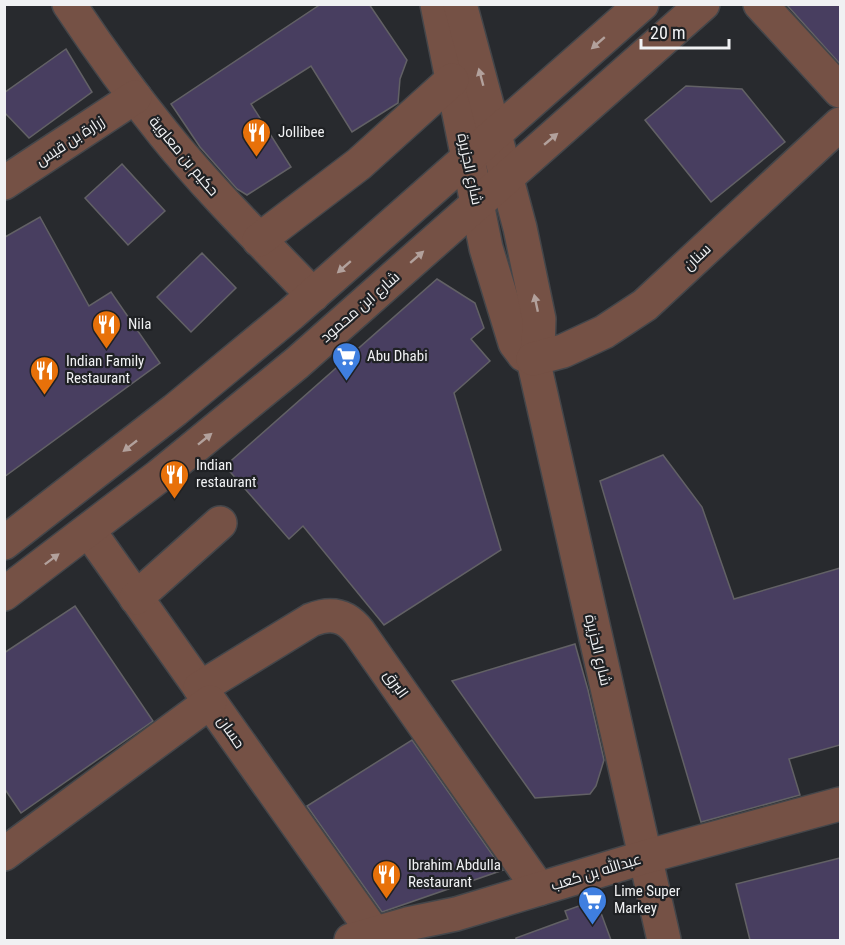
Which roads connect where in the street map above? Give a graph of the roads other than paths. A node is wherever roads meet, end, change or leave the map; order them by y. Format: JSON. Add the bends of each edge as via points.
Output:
{"nodes":[{"id":1,"x":69,"y":4,"type":"edge"},
{"id":2,"x":437,"y":4,"type":"edge"},
{"id":3,"x":460,"y":4,"type":"edge"},
{"id":4,"x":642,"y":4,"type":"edge"},
{"id":5,"x":703,"y":4,"type":"edge"},
{"id":6,"x":760,"y":4,"type":"edge"},
{"id":7,"x":452,"y":80,"type":"junction"},
{"id":8,"x":840,"y":91,"type":"edge"},
{"id":9,"x":135,"y":97,"type":"junction"},
{"id":10,"x":840,"y":124,"type":"edge"},
{"id":11,"x":495,"y":133,"type":"junction"},
{"id":12,"x":468,"y":160,"type":"junction"},
{"id":13,"x":507,"y":177,"type":"junction"},
{"id":14,"x":4,"y":183,"type":"edge"},
{"id":15,"x":477,"y":205,"type":"junction"},
{"id":16,"x":259,"y":240,"type":"junction"},
{"id":17,"x":313,"y":295,"type":"junction"},
{"id":18,"x":532,"y":359,"type":"junction"},
{"id":19,"x":220,"y":523,"type":"dead end"},
{"id":20,"x":89,"y":531,"type":"junction"},
{"id":21,"x":4,"y":543,"type":"edge"},
{"id":22,"x":4,"y":594,"type":"edge"},
{"id":23,"x":136,"y":598,"type":"junction"},
{"id":24,"x":205,"y":695,"type":"junction"},
{"id":25,"x":840,"y":804,"type":"edge"},
{"id":26,"x":4,"y":854,"type":"edge"},
{"id":27,"x":645,"y":857,"type":"junction"},
{"id":28,"x":539,"y":889,"type":"junction"},
{"id":29,"x":362,"y":937,"type":"edge"},
{"id":30,"x":664,"y":940,"type":"edge"}],
"edges":[{"from":1,"to":9,"type":"street","name":"حكيم بن معاوية"},
{"from":2,"to":7,"type":"street","name":"شارع الجزيرة"},
{"from":11,"to":3,"type":"street","name":"شارع الجزيرة","one_way":true},
{"from":4,"to":11,"type":"street","one_way":true},
{"from":13,"to":5,"type":"street","name":"شارع ابن محمود","one_way":true},
{"from":6,"to":8,"type":"street"},
{"from":7,"to":12,"type":"street","name":"شارع الجزيرة"},
{"from":7,"to":16,"type":"street","via":[[359,164]]},
{"from":9,"to":14,"type":"street","name":"زرارة بن قيس"},
{"from":9,"to":16,"type":"street","name":"حكيم بن معاوية"},
{"from":10,"to":18,"type":"street","name":"سنان","via":[[645,305],[604,332],[563,351]]},
{"from":11,"to":12,"type":"street"},
{"from":11,"to":13,"type":"street","name":"شارع الجزيرة"},
{"from":12,"to":15,"type":"street","name":"شارع الجزيرة"},
{"from":12,"to":17,"type":"street","one_way":true},
{"from":13,"to":15,"type":"street","name":"شارع ابن محمود"},
{"from":18,"to":13,"type":"street","name":"شارع الجزيرة","one_way":true,"via":[[538,349],[539,319]]},
{"from":15,"to":18,"type":"street","name":"شارع الجزيرة","via":[[510,330],[524,355]]},
{"from":20,"to":15,"type":"street","name":"شارع ابن محمود","one_way":true,"via":[[263,391]]},
{"from":16,"to":17,"type":"street","name":"حكيم بن معاوية"},
{"from":17,"to":21,"type":"street","one_way":true,"via":[[176,410]]},
{"from":18,"to":27,"type":"street","name":"شارع الجزيرة"},
{"from":19,"to":23,"type":"street"},
{"from":22,"to":20,"type":"street","name":"شارع ابن محمود","one_way":true},
{"from":20,"to":23,"type":"street","name":"حسان"},
{"from":23,"to":24,"type":"street","name":"حسان"},
{"from":24,"to":26,"type":"street","name":"البرق"},
{"from":24,"to":28,"type":"street","name":"البرق","via":[[311,620],[329,615],[346,619],[359,632]]},
{"from":24,"to":29,"type":"street","name":"حسان"},
{"from":25,"to":27,"type":"street","name":"عبدالله بن كعب"},
{"from":27,"to":28,"type":"street","name":"عبدالله بن كعب"},
{"from":27,"to":30,"type":"street","name":"شارع الجزيرة"},
{"from":28,"to":29,"type":"street","name":"عبدالله بن كعب"}]}
